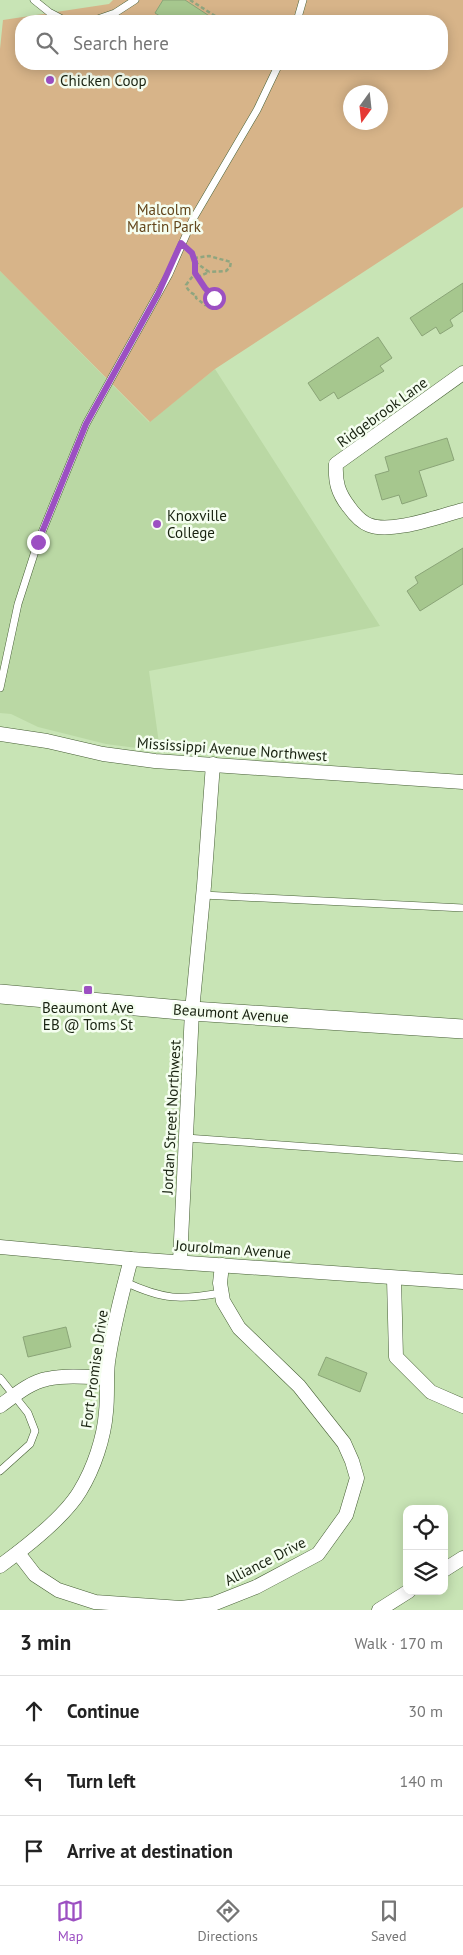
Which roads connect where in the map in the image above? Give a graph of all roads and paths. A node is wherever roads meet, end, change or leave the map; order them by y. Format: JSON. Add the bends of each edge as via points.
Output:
{"nodes":[{"id":1,"x":34,"y":0,"type":"edge"},
{"id":2,"x":135,"y":0,"type":"edge"},
{"id":3,"x":191,"y":0,"type":"edge"},
{"id":4,"x":303,"y":0,"type":"edge"},
{"id":5,"x":55,"y":15,"type":"edge"},
{"id":6,"x":109,"y":15,"type":"edge"},
{"id":7,"x":214,"y":15,"type":"edge"},
{"id":8,"x":298,"y":15,"type":"edge"},
{"id":9,"x":276,"y":70,"type":"edge"},
{"id":10,"x":181,"y":243,"type":"junction"},
{"id":11,"x":195,"y":260,"type":"junction"},
{"id":12,"x":209,"y":272,"type":"junction"},
{"id":13,"x":195,"y":273,"type":"junction"},
{"id":14,"x":198,"y":278,"type":"junction"},
{"id":15,"x":463,"y":373,"type":"edge"},
{"id":16,"x":463,"y":510,"type":"edge"},
{"id":17,"x":0,"y":688,"type":"edge"},
{"id":18,"x":0,"y":734,"type":"edge"},
{"id":19,"x":213,"y":764,"type":"junction"},
{"id":20,"x":463,"y":782,"type":"edge"},
{"id":21,"x":203,"y":895,"type":"junction"},
{"id":22,"x":463,"y":908,"type":"edge"},
{"id":23,"x":0,"y":994,"type":"edge"},
{"id":24,"x":192,"y":1011,"type":"junction"},
{"id":25,"x":463,"y":1029,"type":"edge"},
{"id":26,"x":186,"y":1138,"type":"junction"},
{"id":27,"x":463,"y":1158,"type":"edge"},
{"id":28,"x":0,"y":1247,"type":"edge"},
{"id":29,"x":131,"y":1258,"type":"junction"},
{"id":30,"x":180,"y":1262,"type":"junction"},
{"id":31,"x":222,"y":1264,"type":"junction"},
{"id":32,"x":394,"y":1278,"type":"junction"},
{"id":33,"x":125,"y":1282,"type":"junction"},
{"id":34,"x":463,"y":1282,"type":"edge"},
{"id":35,"x":221,"y":1293,"type":"junction"},
{"id":36,"x":0,"y":1378,"type":"edge"},
{"id":37,"x":106,"y":1378,"type":"junction"},
{"id":38,"x":14,"y":1396,"type":"junction"},
{"id":39,"x":0,"y":1406,"type":"edge"},
{"id":40,"x":463,"y":1406,"type":"edge"},
{"id":41,"x":0,"y":1471,"type":"edge"},
{"id":42,"x":18,"y":1552,"type":"junction"},
{"id":43,"x":463,"y":1558,"type":"edge"},
{"id":44,"x":0,"y":1566,"type":"edge"},
{"id":45,"x":448,"y":1567,"type":"edge"},
{"id":46,"x":403,"y":1595,"type":"edge"},
{"id":47,"x":227,"y":1605,"type":"edge"},
{"id":48,"x":379,"y":1610,"type":"edge"}],
"edges":[{"from":1,"to":5,"type":"lane"},
{"from":2,"to":6,"type":"lane"},
{"from":3,"to":7,"type":"path"},
{"from":4,"to":8,"type":"lane"},
{"from":9,"to":10,"type":"lane","via":[[257,110]]},
{"from":10,"to":11,"type":"path"},
{"from":10,"to":17,"type":"lane","via":[[158,294],[86,424],[38,542],[18,604]]},
{"from":11,"to":12,"type":"path"},
{"from":11,"to":12,"type":"path","via":[[209,256],[231,262],[229,270]]},
{"from":11,"to":13,"type":"path"},
{"from":12,"to":14,"type":"path"},
{"from":13,"to":14,"type":"path"},
{"from":13,"to":14,"type":"path","via":[[186,287],[202,303],[215,304]]},
{"from":15,"to":16,"type":"street","name":"Ridgebrook Lane","via":[[336,464],[335,479],[340,495],[354,515],[368,524],[381,527],[414,524]]},
{"from":18,"to":19,"type":"street","name":"Mississippi Avenue Northwest","via":[[103,754]]},
{"from":19,"to":20,"type":"street","name":"Mississippi Avenue Northwest"},
{"from":19,"to":21,"type":"street","name":"Jordan Street Northwest"},
{"from":21,"to":22,"type":"lane"},
{"from":21,"to":24,"type":"street","name":"Jordan Street Northwest"},
{"from":23,"to":24,"type":"street","name":"Beaumont Avenue"},
{"from":24,"to":25,"type":"street","name":"Beaumont Avenue"},
{"from":24,"to":26,"type":"street","name":"Jordan Street Northwest"},
{"from":26,"to":27,"type":"lane"},
{"from":26,"to":30,"type":"street","name":"Jordan Street Northwest"},
{"from":28,"to":29,"type":"street","name":"Jourolman Avenue"},
{"from":29,"to":30,"type":"street","name":"Jourolman Avenue"},
{"from":29,"to":33,"type":"street","name":"Fort Promise Drive"},
{"from":30,"to":31,"type":"street","name":"Jourolman Avenue"},
{"from":31,"to":32,"type":"street","name":"Jourolman Avenue"},
{"from":31,"to":35,"type":"street","name":"Alliance Drive"},
{"from":32,"to":34,"type":"street","name":"Jourolman Avenue"},
{"from":32,"to":40,"type":"street","via":[[396,1357],[431,1392]]},
{"from":33,"to":35,"type":"lane","via":[[149,1293],[172,1298]]},
{"from":33,"to":37,"type":"street","name":"Fort Promise Drive","via":[[113,1329]]},
{"from":35,"to":47,"type":"street","name":"Alliance Drive","via":[[240,1328],[299,1386],[344,1443],[357,1478],[346,1515],[318,1554]]},
{"from":36,"to":38,"type":"lane"},
{"from":37,"to":38,"type":"street","via":[[73,1376],[46,1379]]},
{"from":37,"to":42,"type":"street","name":"Fort Promise Drive","via":[[106,1413],[101,1436],[93,1465],[80,1492],[54,1522]]},
{"from":38,"to":39,"type":"street"},
{"from":38,"to":41,"type":"lane","via":[[28,1413],[35,1432],[30,1444]]},
{"from":42,"to":44,"type":"street","name":"Fort Promise Drive"},
{"from":42,"to":47,"type":"street","name":"Alliance Drive","via":[[35,1575],[58,1590],[95,1602],[181,1608]]},
{"from":43,"to":45,"type":"street"},
{"from":46,"to":48,"type":"street"}]}
